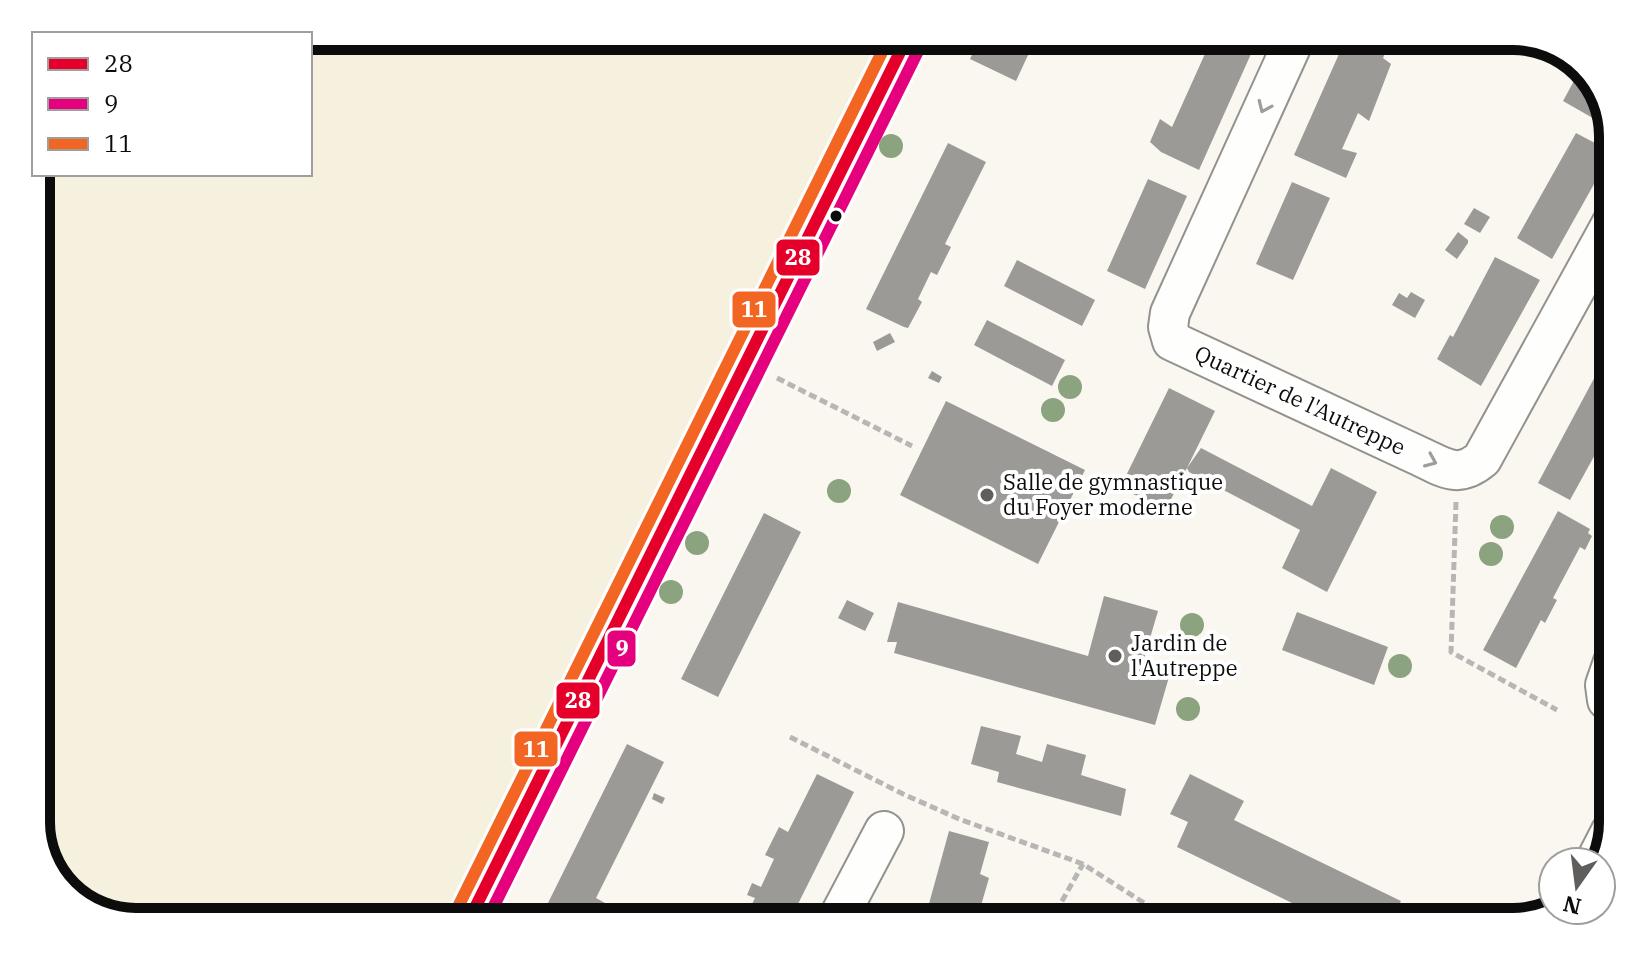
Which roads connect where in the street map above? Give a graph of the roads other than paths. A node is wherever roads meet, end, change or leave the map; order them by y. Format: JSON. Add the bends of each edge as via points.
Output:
{"nodes":[{"id":1,"x":901,"y":50,"type":"edge"},
{"id":2,"x":1290,"y":50,"type":"edge"},
{"id":3,"x":1599,"y":246,"type":"edge"},
{"id":4,"x":884,"y":831,"type":"dead end"},
{"id":5,"x":475,"y":908,"type":"edge"},
{"id":6,"x":843,"y":908,"type":"edge"}],
"edges":[{"from":1,"to":5,"type":"street"},
{"from":2,"to":3,"type":"street","name":"Quartier de l'Autreppe","one_way":true,"via":[[1170,313],[1172,341],[1457,472],[1482,459]]},
{"from":4,"to":6,"type":"street"}]}
